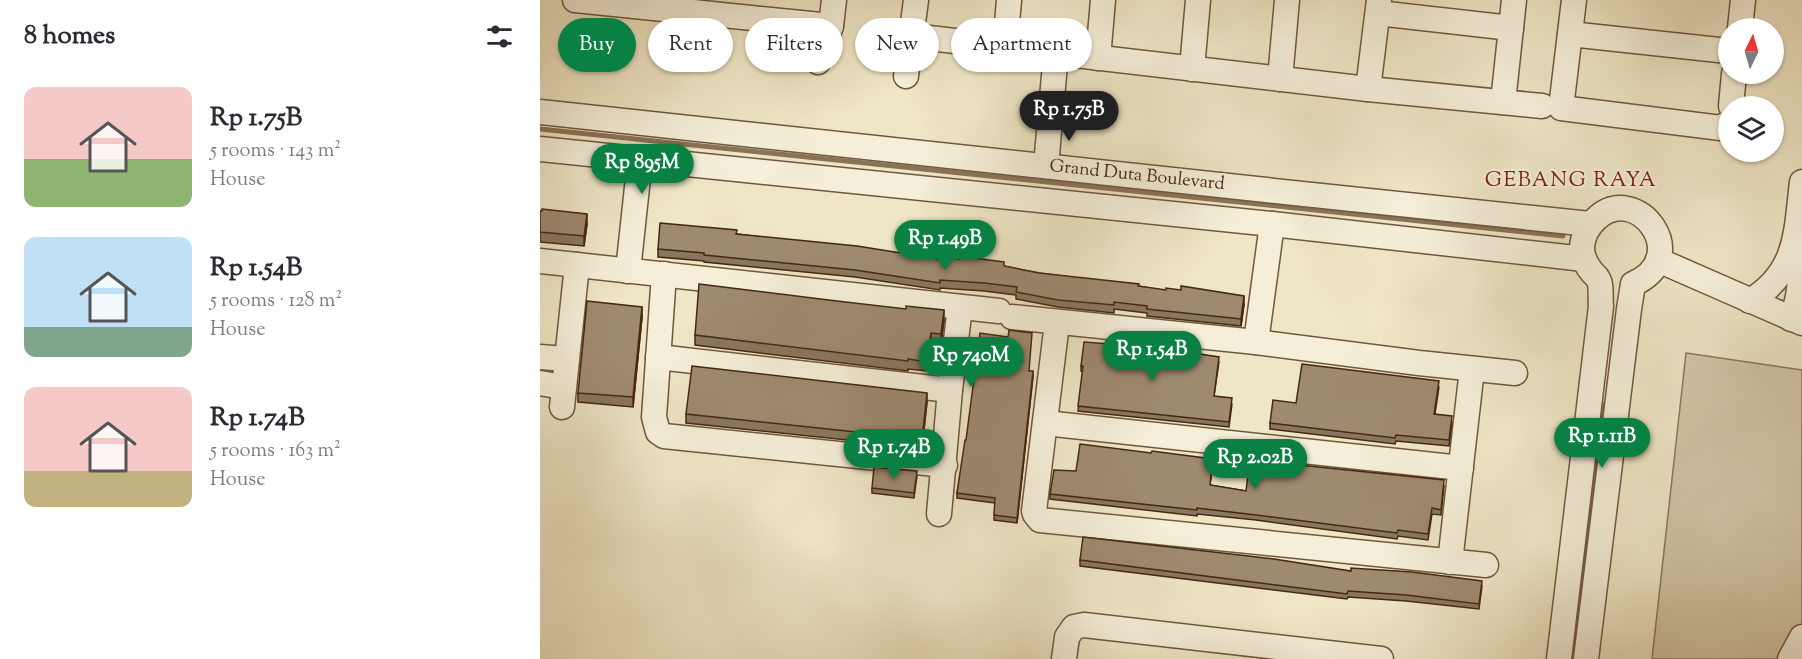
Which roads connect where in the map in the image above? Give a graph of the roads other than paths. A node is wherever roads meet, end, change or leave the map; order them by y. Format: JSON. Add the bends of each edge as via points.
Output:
{"nodes":[{"id":1,"x":575,"y":0,"type":"edge"},
{"id":2,"x":834,"y":0,"type":"edge"},
{"id":3,"x":916,"y":0,"type":"edge"},
{"id":4,"x":1009,"y":0,"type":"edge"},
{"id":5,"x":1103,"y":0,"type":"edge"},
{"id":6,"x":1198,"y":0,"type":"edge"},
{"id":7,"x":1287,"y":0,"type":"edge"},
{"id":8,"x":1514,"y":0,"type":"edge"},
{"id":9,"x":1574,"y":0,"type":"edge"},
{"id":10,"x":1743,"y":0,"type":"edge"},
{"id":11,"x":649,"y":4,"type":"edge"},
{"id":12,"x":1378,"y":6,"type":"edge"},
{"id":13,"x":742,"y":8,"type":"edge"},
{"id":14,"x":791,"y":18,"type":"edge"},
{"id":15,"x":832,"y":18,"type":"edge"},
{"id":16,"x":914,"y":18,"type":"edge"},
{"id":17,"x":1007,"y":18,"type":"edge"},
{"id":18,"x":1741,"y":18,"type":"edge"},
{"id":19,"x":1511,"y":28,"type":"junction"},
{"id":20,"x":1570,"y":34,"type":"junction"},
{"id":21,"x":1718,"y":50,"type":"edge"},
{"id":22,"x":1092,"y":57,"type":"edge"},
{"id":23,"x":1098,"y":58,"type":"junction"},
{"id":24,"x":1192,"y":69,"type":"junction"},
{"id":25,"x":906,"y":72,"type":"edge"},
{"id":26,"x":1054,"y":72,"type":"edge"},
{"id":27,"x":906,"y":75,"type":"dead end"},
{"id":28,"x":1280,"y":79,"type":"junction"},
{"id":29,"x":1368,"y":89,"type":"junction"},
{"id":30,"x":1503,"y":102,"type":"junction"},
{"id":31,"x":1542,"y":106,"type":"dead end"},
{"id":32,"x":540,"y":112,"type":"edge"},
{"id":33,"x":1718,"y":128,"type":"edge"},
{"id":34,"x":540,"y":149,"type":"edge"},
{"id":35,"x":632,"y":158,"type":"junction"},
{"id":36,"x":852,"y":164,"type":"junction"},
{"id":37,"x":1046,"y":166,"type":"junction"},
{"id":38,"x":1802,"y":182,"type":"edge"},
{"id":39,"x":1272,"y":224,"type":"junction"},
{"id":40,"x":1590,"y":224,"type":"junction"},
{"id":41,"x":1795,"y":243,"type":"junction"},
{"id":42,"x":1584,"y":259,"type":"junction"},
{"id":43,"x":540,"y":261,"type":"edge"},
{"id":44,"x":1658,"y":261,"type":"junction"},
{"id":45,"x":577,"y":265,"type":"junction"},
{"id":46,"x":620,"y":270,"type":"junction"},
{"id":47,"x":664,"y":274,"type":"junction"},
{"id":48,"x":1750,"y":301,"type":"junction"},
{"id":49,"x":960,"y":307,"type":"junction"},
{"id":50,"x":1796,"y":321,"type":"edge"},
{"id":51,"x":1057,"y":323,"type":"junction"},
{"id":52,"x":1256,"y":342,"type":"junction"},
{"id":53,"x":540,"y":357,"type":"edge"},
{"id":54,"x":658,"y":357,"type":"junction"},
{"id":55,"x":566,"y":359,"type":"junction"},
{"id":56,"x":1472,"y":369,"type":"junction"},
{"id":57,"x":1515,"y":373,"type":"dead end"},
{"id":58,"x":950,"y":390,"type":"junction"},
{"id":59,"x":555,"y":392,"type":"edge"},
{"id":60,"x":1045,"y":423,"type":"junction"},
{"id":61,"x":945,"y":465,"type":"junction"},
{"id":62,"x":1461,"y":468,"type":"junction"},
{"id":63,"x":939,"y":514,"type":"dead end"},
{"id":64,"x":1450,"y":562,"type":"junction"},
{"id":65,"x":1486,"y":565,"type":"dead end"},
{"id":66,"x":1802,"y":637,"type":"edge"},
{"id":67,"x":1574,"y":646,"type":"edge"},
{"id":68,"x":1064,"y":659,"type":"edge"},
{"id":69,"x":1381,"y":659,"type":"edge"},
{"id":70,"x":1790,"y":659,"type":"edge"}],
"edges":[{"from":1,"to":11,"type":"street"},
{"from":2,"to":15,"type":"street"},
{"from":3,"to":16,"type":"street"},
{"from":4,"to":17,"type":"street"},
{"from":5,"to":23,"type":"street"},
{"from":6,"to":24,"type":"street"},
{"from":7,"to":28,"type":"street"},
{"from":8,"to":19,"type":"street"},
{"from":9,"to":20,"type":"street"},
{"from":10,"to":18,"type":"street"},
{"from":11,"to":13,"type":"street"},
{"from":12,"to":19,"type":"street"},
{"from":12,"to":29,"type":"street"},
{"from":13,"to":14,"type":"street"},
{"from":19,"to":30,"type":"street"},
{"from":20,"to":21,"type":"street"},
{"from":20,"to":33,"type":"street","via":[[1561,108]]},
{"from":22,"to":23,"type":"street"},
{"from":23,"to":24,"type":"street"},
{"from":24,"to":28,"type":"street"},
{"from":25,"to":27,"type":"street"},
{"from":26,"to":37,"type":"street"},
{"from":28,"to":29,"type":"street"},
{"from":29,"to":30,"type":"street"},
{"from":30,"to":31,"type":"street"},
{"from":32,"to":36,"type":"street","name":"Grand Duta Boulevard"},
{"from":34,"to":35,"type":"street","name":"Grand Duta Boulevard"},
{"from":35,"to":36,"type":"street","name":"Grand Duta Boulevard"},
{"from":35,"to":46,"type":"street"},
{"from":36,"to":37,"type":"street","name":"Grand Duta Boulevard"},
{"from":36,"to":39,"type":"street","name":"Grand Duta Boulevard"},
{"from":37,"to":40,"type":"street","name":"Grand Duta Boulevard"},
{"from":38,"to":41,"type":"street"},
{"from":39,"to":42,"type":"street","name":"Grand Duta Boulevard"},
{"from":39,"to":52,"type":"street"},
{"from":40,"to":42,"type":"street","via":[[1584,235]]},
{"from":40,"to":44,"type":"street","via":[[1598,216],[1619,209],[1640,214],[1656,230]]},
{"from":41,"to":48,"type":"street","via":[[1779,277]]},
{"from":41,"to":50,"type":"street","via":[[1801,278]]},
{"from":42,"to":67,"type":"street","via":[[1599,279],[1601,306]]},
{"from":43,"to":45,"type":"street"},
{"from":44,"to":48,"type":"street"},
{"from":44,"to":67,"type":"street","via":[[1648,276],[1633,285]]},
{"from":45,"to":46,"type":"street"},
{"from":45,"to":55,"type":"street"},
{"from":46,"to":47,"type":"street"},
{"from":47,"to":49,"type":"street"},
{"from":47,"to":54,"type":"street"},
{"from":48,"to":50,"type":"street"},
{"from":49,"to":51,"type":"street"},
{"from":49,"to":58,"type":"street"},
{"from":51,"to":52,"type":"street"},
{"from":51,"to":60,"type":"street"},
{"from":52,"to":56,"type":"street"},
{"from":53,"to":55,"type":"street"},
{"from":54,"to":58,"type":"street"},
{"from":54,"to":61,"type":"street","via":[[654,417],[658,432],[664,436]]},
{"from":55,"to":59,"type":"street"},
{"from":56,"to":57,"type":"street"},
{"from":56,"to":62,"type":"street"},
{"from":58,"to":61,"type":"street"},
{"from":60,"to":62,"type":"street"},
{"from":60,"to":64,"type":"street","via":[[1034,511],[1040,520]]},
{"from":61,"to":63,"type":"street"},
{"from":62,"to":64,"type":"street"},
{"from":64,"to":65,"type":"street"},
{"from":66,"to":70,"type":"street"},
{"from":68,"to":69,"type":"street","via":[[1067,637],[1074,627],[1084,625]]}]}
